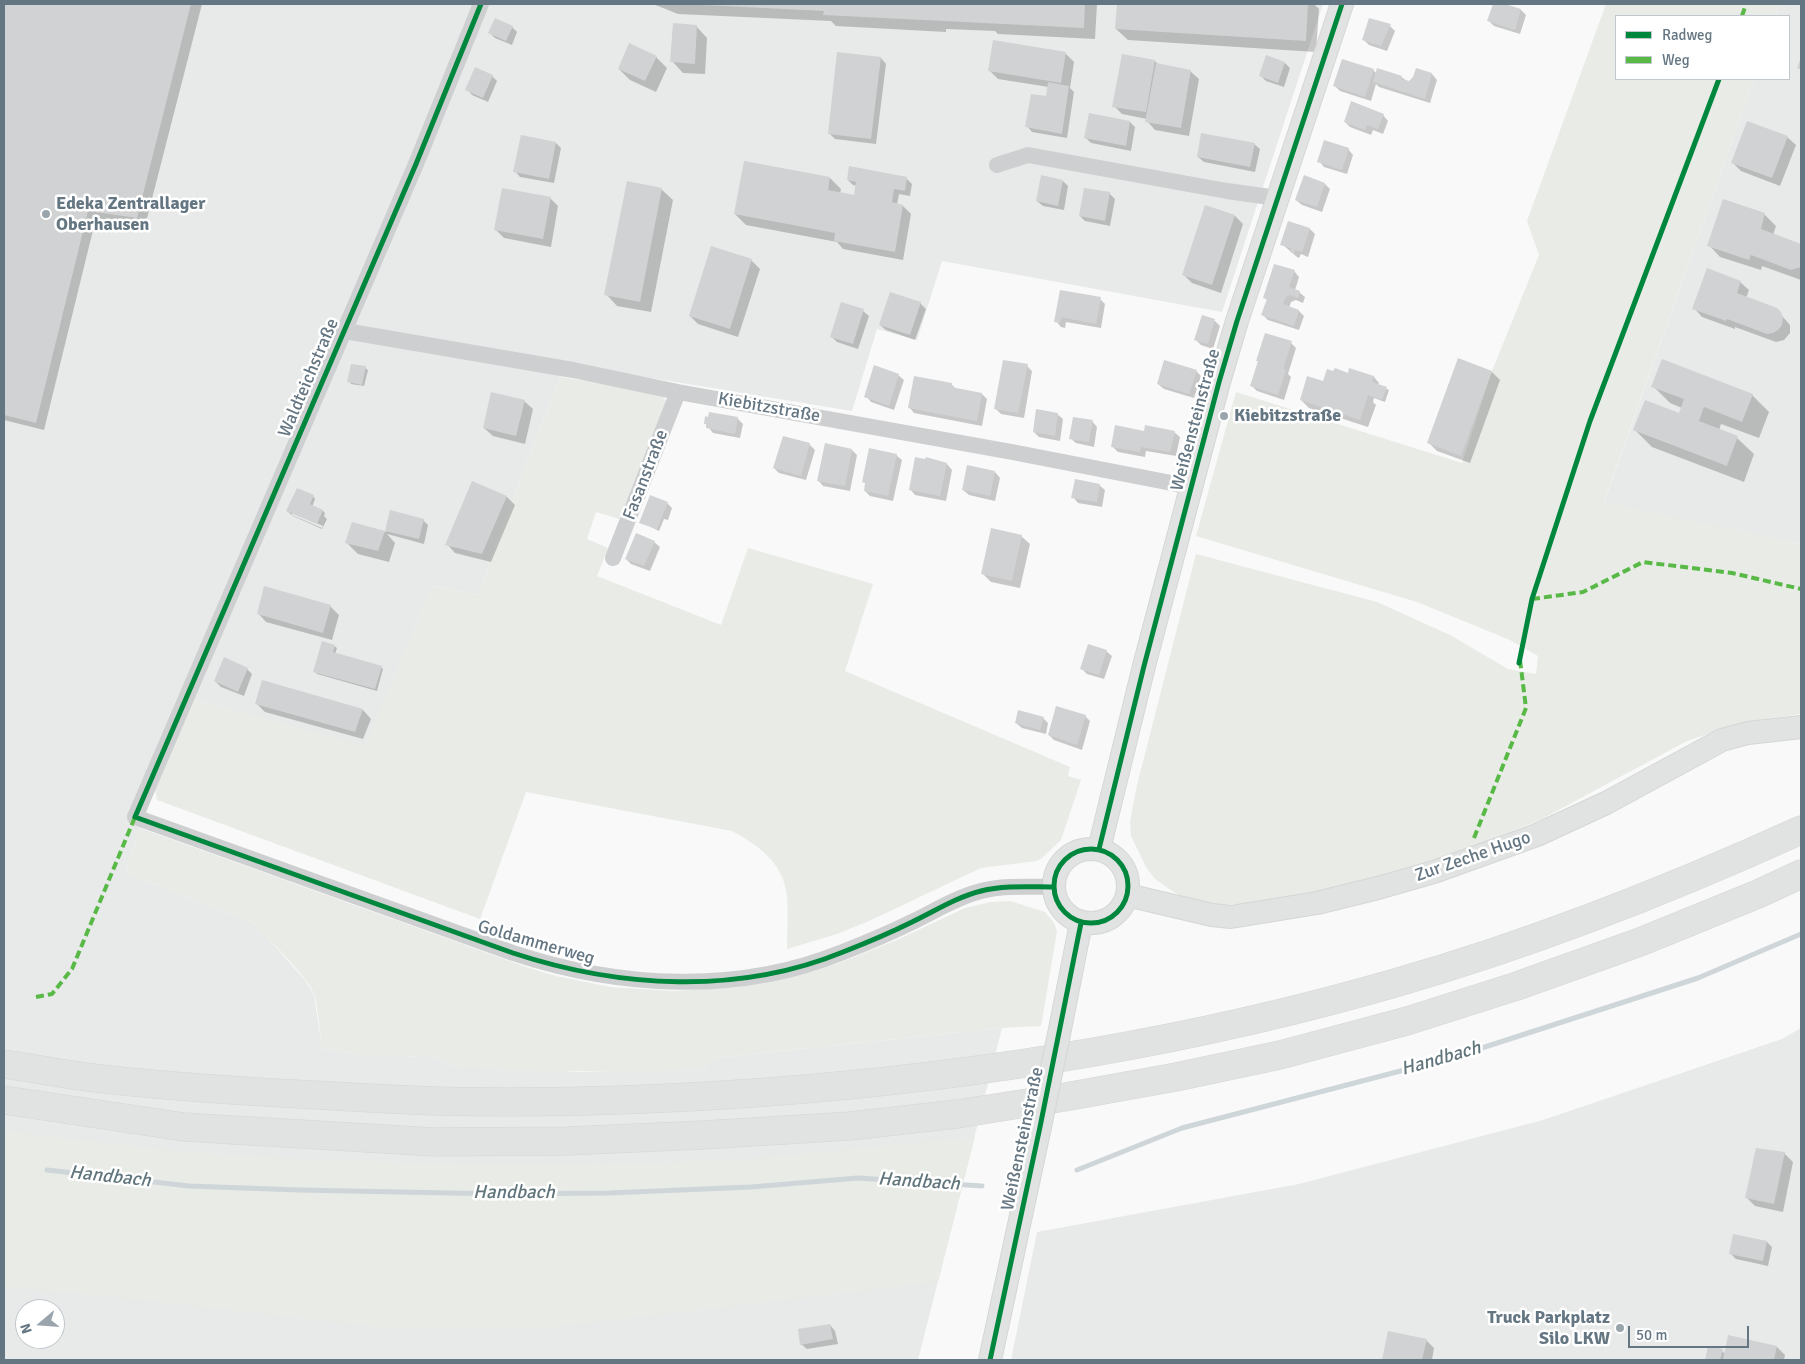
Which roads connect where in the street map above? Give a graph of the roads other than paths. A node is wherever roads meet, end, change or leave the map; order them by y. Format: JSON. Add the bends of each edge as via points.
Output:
{"nodes":[{"id":1,"x":481,"y":4,"type":"edge"},
{"id":2,"x":1342,"y":4,"type":"edge"},
{"id":3,"x":997,"y":165,"type":"dead end"},
{"id":4,"x":1277,"y":198,"type":"junction"},
{"id":5,"x":345,"y":331,"type":"junction"},
{"id":6,"x":678,"y":392,"type":"junction"},
{"id":7,"x":1192,"y":487,"type":"junction"},
{"id":8,"x":613,"y":558,"type":"dead end"},
{"id":9,"x":1801,"y":727,"type":"edge"},
{"id":10,"x":135,"y":817,"type":"joint"},
{"id":11,"x":1801,"y":830,"type":"edge"},
{"id":12,"x":1099,"y":849,"type":"junction"},
{"id":13,"x":1801,"y":874,"type":"edge"},
{"id":14,"x":1053,"y":887,"type":"junction"},
{"id":15,"x":1127,"y":895,"type":"junction"},
{"id":16,"x":1081,"y":923,"type":"junction"},
{"id":17,"x":4,"y":1064,"type":"edge"},
{"id":18,"x":4,"y":1100,"type":"edge"},
{"id":19,"x":990,"y":1360,"type":"edge"}],
"edges":[{"from":1,"to":5,"type":"street","name":"Waldteichstraße"},
{"from":2,"to":4,"type":"street","name":"Weißensteinstraße"},
{"from":3,"to":4,"type":"street","via":[[1028,155]]},
{"from":4,"to":7,"type":"street","name":"Weißensteinstraße","via":[[1234,330]]},
{"from":5,"to":6,"type":"street","name":"Kiebitzstraße","via":[[573,370]]},
{"from":5,"to":10,"type":"street","name":"Waldteichstraße"},
{"from":6,"to":7,"type":"street","name":"Kiebitzstraße"},
{"from":6,"to":8,"type":"street","name":"Fasanstraße"},
{"from":7,"to":12,"type":"street","name":"Weißensteinstraße"},
{"from":9,"to":15,"type":"street","name":"Zur Zeche Hugo","via":[[1748,733],[1722,740],[1606,803],[1537,835],[1434,872],[1378,888],[1317,903],[1231,917]]},
{"from":10,"to":14,"type":"street","name":"Goldammerweg","via":[[513,954],[567,970],[640,981],[697,982],[780,972],[841,953],[982,891]]},
{"from":11,"to":17,"type":"highway","via":[[1627,905],[1506,949],[1396,983],[1171,1039],[954,1074],[701,1097],[446,1101],[188,1087],[86,1077]]},
{"from":12,"to":14,"type":"street","via":[[1082,850],[1067,857],[1059,865]]},
{"from":12,"to":15,"type":"street","via":[[1110,854],[1126,872]]},
{"from":13,"to":18,"type":"highway","via":[[1640,942],[1408,1021],[1280,1055],[1176,1077],[957,1114],[850,1126],[703,1135],[434,1142],[184,1127]]},
{"from":14,"to":16,"type":"street","via":[[1061,910]]},
{"from":15,"to":16,"type":"street","via":[[1123,906],[1110,918],[1093,924]]},
{"from":16,"to":19,"type":"street","name":"Weißensteinstraße","bridge":true}]}
